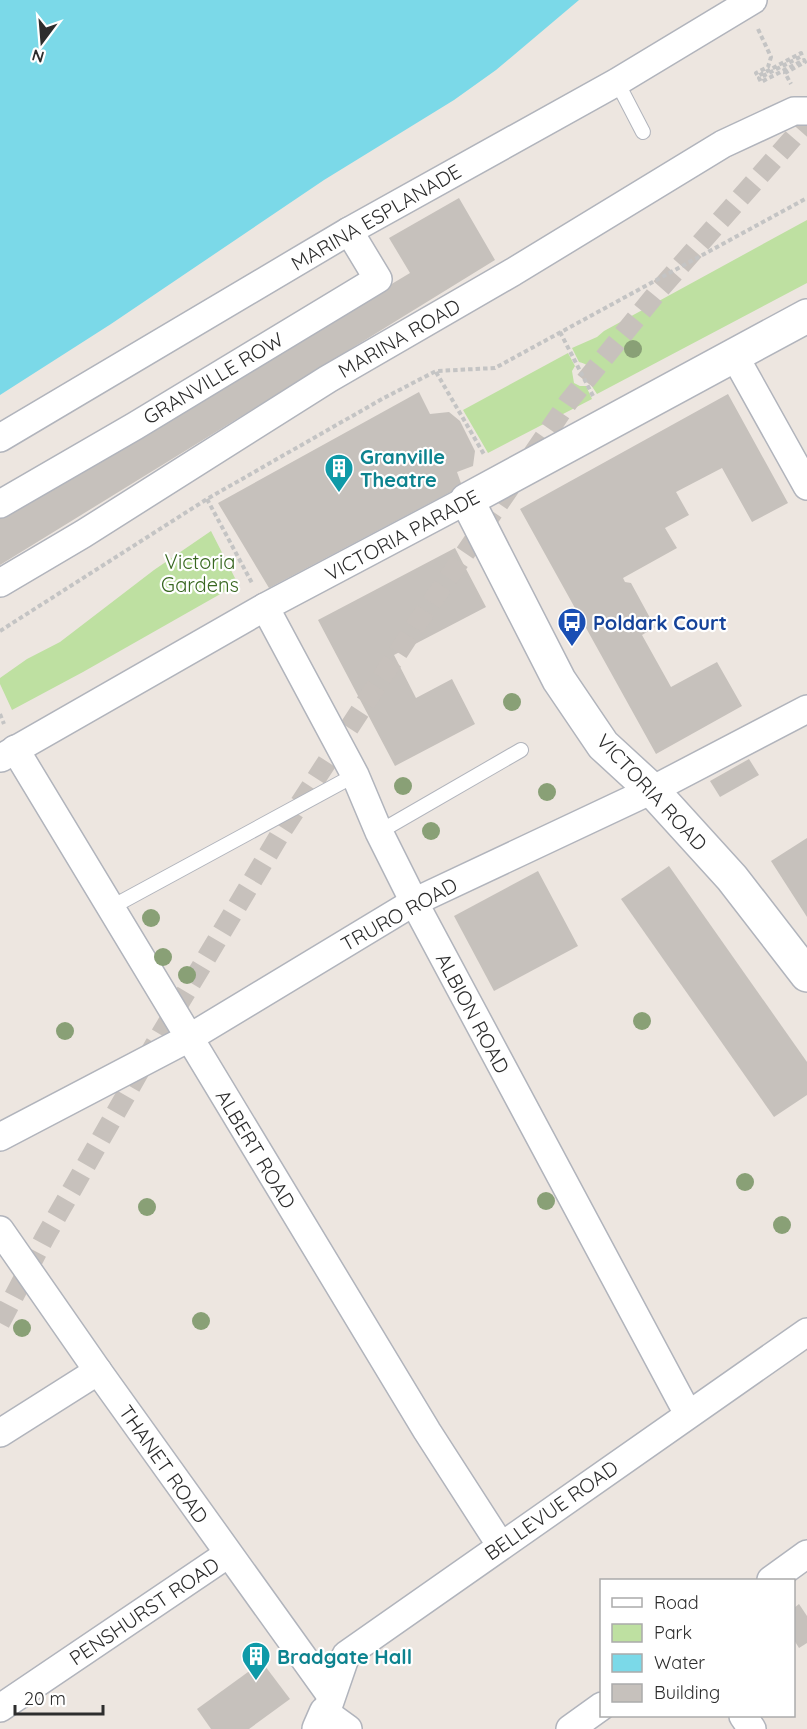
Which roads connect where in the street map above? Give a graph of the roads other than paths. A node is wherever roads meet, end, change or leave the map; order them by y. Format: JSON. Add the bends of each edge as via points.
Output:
{"nodes":[{"id":1,"x":750,"y":2,"type":"edge"},
{"id":2,"x":617,"y":82,"type":"junction"},
{"id":3,"x":807,"y":111,"type":"edge"},
{"id":4,"x":643,"y":132,"type":"dead end"},
{"id":5,"x":349,"y":231,"type":"junction"},
{"id":6,"x":807,"y":316,"type":"edge"},
{"id":7,"x":734,"y":355,"type":"junction"},
{"id":8,"x":0,"y":438,"type":"edge"},
{"id":9,"x":807,"y":486,"type":"edge"},
{"id":10,"x":468,"y":500,"type":"junction"},
{"id":11,"x":0,"y":504,"type":"edge"},
{"id":12,"x":0,"y":583,"type":"edge"},
{"id":13,"x":265,"y":607,"type":"junction"},
{"id":14,"x":807,"y":709,"type":"edge"},
{"id":15,"x":521,"y":750,"type":"dead end"},
{"id":16,"x":8,"y":754,"type":"edge"},
{"id":17,"x":355,"y":775,"type":"junction"},
{"id":18,"x":652,"y":790,"type":"junction"},
{"id":19,"x":379,"y":832,"type":"junction"},
{"id":20,"x":414,"y":902,"type":"junction"},
{"id":21,"x":110,"y":908,"type":"junction"},
{"id":22,"x":807,"y":975,"type":"edge"},
{"id":23,"x":189,"y":1038,"type":"junction"},
{"id":24,"x":0,"y":1137,"type":"edge"},
{"id":25,"x":0,"y":1230,"type":"edge"},
{"id":26,"x":807,"y":1332,"type":"edge"},
{"id":27,"x":98,"y":1371,"type":"junction"},
{"id":28,"x":688,"y":1414,"type":"junction"},
{"id":29,"x":0,"y":1433,"type":"edge"},
{"id":30,"x":501,"y":1546,"type":"junction"},
{"id":31,"x":228,"y":1554,"type":"junction"},
{"id":32,"x":807,"y":1554,"type":"edge"},
{"id":33,"x":774,"y":1579,"type":"edge"},
{"id":34,"x":600,"y":1707,"type":"edge"},
{"id":35,"x":0,"y":1708,"type":"edge"},
{"id":36,"x":331,"y":1717,"type":"edge"},
{"id":37,"x":570,"y":1729,"type":"edge"}],
"edges":[{"from":1,"to":2,"type":"street","name":"MARINA ESPLANADE"},
{"from":2,"to":4,"type":"lane"},
{"from":2,"to":5,"type":"street","name":"MARINA ESPLANADE"},
{"from":3,"to":12,"type":"street","name":"MARINA ROAD","via":[[794,111],[723,144],[328,379]]},
{"from":5,"to":8,"type":"street","name":"MARINA ESPLANADE"},
{"from":5,"to":11,"type":"street","name":"GRANVILLE ROW","via":[[378,279]]},
{"from":6,"to":7,"type":"main road","name":"VICTORIA PARADE"},
{"from":7,"to":9,"type":"street"},
{"from":7,"to":10,"type":"main road","name":"VICTORIA PARADE"},
{"from":10,"to":13,"type":"street","name":"VICTORIA PARADE"},
{"from":10,"to":18,"type":"main road","name":"VICTORIA ROAD","via":[[559,680],[603,745]]},
{"from":13,"to":16,"type":"street","name":"VICTORIA PARADE"},
{"from":13,"to":17,"type":"street","name":"ALBION ROAD"},
{"from":14,"to":18,"type":"street","name":"TRURO ROAD"},
{"from":15,"to":19,"type":"lane"},
{"from":16,"to":21,"type":"street","name":"ALBERT ROAD"},
{"from":17,"to":19,"type":"street","name":"ALBION ROAD"},
{"from":17,"to":21,"type":"lane"},
{"from":18,"to":20,"type":"street","name":"TRURO ROAD"},
{"from":18,"to":22,"type":"main road","name":"VICTORIA ROAD","via":[[732,878]]},
{"from":19,"to":20,"type":"street","name":"ALBION ROAD"},
{"from":20,"to":23,"type":"street","name":"TRURO ROAD"},
{"from":20,"to":28,"type":"street","name":"ALBION ROAD"},
{"from":21,"to":23,"type":"street","name":"ALBERT ROAD"},
{"from":23,"to":24,"type":"street","name":"TRURO ROAD"},
{"from":23,"to":30,"type":"street","name":"ALBERT ROAD"},
{"from":25,"to":27,"type":"street","name":"THANET ROAD"},
{"from":26,"to":28,"type":"street","name":"BELLEVUE ROAD"},
{"from":27,"to":29,"type":"street"},
{"from":27,"to":31,"type":"street","name":"THANET ROAD"},
{"from":28,"to":30,"type":"street","name":"BELLEVUE ROAD"},
{"from":30,"to":36,"type":"street","name":"BELLEVUE ROAD","via":[[346,1655]]},
{"from":31,"to":35,"type":"street","name":"PENSHURST ROAD"},
{"from":31,"to":36,"type":"street","name":"THANET ROAD"},
{"from":32,"to":33,"type":"street"},
{"from":34,"to":37,"type":"street"}]}
